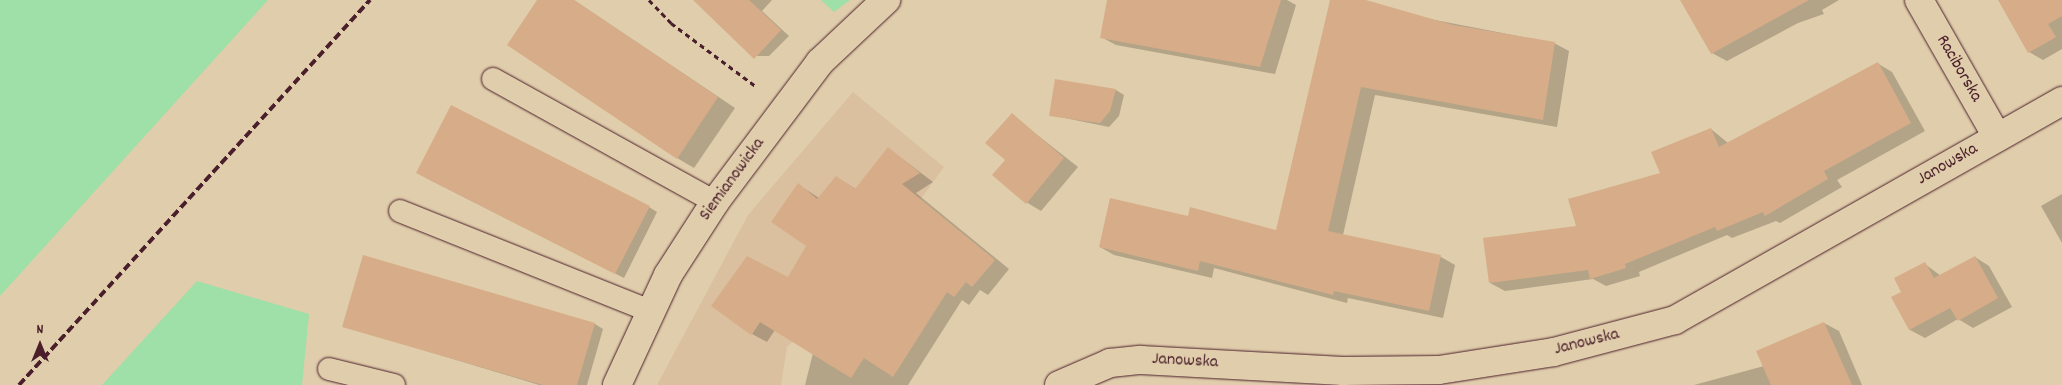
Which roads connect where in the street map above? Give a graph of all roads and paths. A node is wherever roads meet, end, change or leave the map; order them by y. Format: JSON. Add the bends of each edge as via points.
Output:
{"nodes":[{"id":1,"x":649,"y":0,"type":"edge"},
{"id":2,"x":886,"y":0,"type":"edge"},
{"id":3,"x":1919,"y":0,"type":"edge"},
{"id":4,"x":494,"y":79,"type":"dead end"},
{"id":5,"x":2062,"y":101,"type":"edge"},
{"id":6,"x":785,"y":108,"type":"junction"},
{"id":7,"x":1997,"y":137,"type":"junction"},
{"id":8,"x":715,"y":202,"type":"junction"},
{"id":9,"x":400,"y":211,"type":"dead end"},
{"id":10,"x":650,"y":311,"type":"junction"},
{"id":11,"x":329,"y":369,"type":"dead end"},
{"id":12,"x":394,"y":385,"type":"edge"},
{"id":13,"x":617,"y":385,"type":"edge"},
{"id":14,"x":1059,"y":385,"type":"edge"}],
"edges":[{"from":1,"to":6,"type":"path","via":[[671,23]]},
{"from":2,"to":6,"type":"street","name":"Siemianowicka","via":[[820,62]]},
{"from":3,"to":7,"type":"street","name":"Raciborska"},
{"from":4,"to":8,"type":"lane"},
{"from":5,"to":7,"type":"street","name":"Janowska"},
{"from":6,"to":8,"type":"street","name":"Siemianowicka"},
{"from":7,"to":14,"type":"street","name":"Janowska","via":[[1675,320],[1564,350],[1429,370],[1342,371],[1141,360],[1110,363]]},
{"from":8,"to":10,"type":"street","name":"Siemianowicka"},
{"from":9,"to":10,"type":"lane"},
{"from":10,"to":13,"type":"street","name":"Siemianowicka"},
{"from":11,"to":12,"type":"lane"}]}
